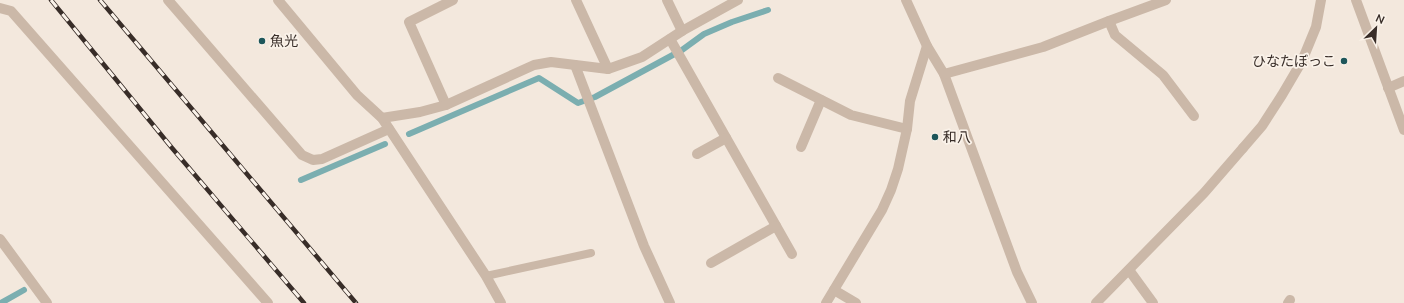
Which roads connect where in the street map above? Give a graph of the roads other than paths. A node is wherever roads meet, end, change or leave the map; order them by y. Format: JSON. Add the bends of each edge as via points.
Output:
{"nodes":[{"id":1,"x":168,"y":0,"type":"edge"},
{"id":2,"x":278,"y":0,"type":"edge"},
{"id":3,"x":453,"y":0,"type":"edge"},
{"id":4,"x":576,"y":0,"type":"edge"},
{"id":5,"x":667,"y":0,"type":"edge"},
{"id":6,"x":738,"y":0,"type":"edge"},
{"id":7,"x":906,"y":0,"type":"edge"},
{"id":8,"x":1166,"y":0,"type":"edge"},
{"id":9,"x":1321,"y":0,"type":"edge"},
{"id":10,"x":1356,"y":0,"type":"edge"},
{"id":11,"x":0,"y":8,"type":"edge"},
{"id":12,"x":1109,"y":21,"type":"junction"},
{"id":13,"x":682,"y":31,"type":"junction"},
{"id":14,"x":672,"y":42,"type":"junction"},
{"id":15,"x":927,"y":46,"type":"junction"},
{"id":16,"x":575,"y":65,"type":"junction"},
{"id":17,"x":608,"y":69,"type":"junction"},
{"id":18,"x":944,"y":74,"type":"junction"},
{"id":19,"x":778,"y":78,"type":"dead end"},
{"id":20,"x":1404,"y":81,"type":"edge"},
{"id":21,"x":1388,"y":88,"type":"junction"},
{"id":22,"x":821,"y":100,"type":"junction"},
{"id":23,"x":446,"y":105,"type":"junction"},
{"id":24,"x":1194,"y":116,"type":"dead end"},
{"id":25,"x":382,"y":118,"type":"junction"},
{"id":26,"x":388,"y":128,"type":"junction"},
{"id":27,"x":907,"y":129,"type":"junction"},
{"id":28,"x":1404,"y":130,"type":"edge"},
{"id":29,"x":726,"y":138,"type":"junction"},
{"id":30,"x":801,"y":147,"type":"dead end"},
{"id":31,"x":697,"y":154,"type":"dead end"},
{"id":32,"x":776,"y":226,"type":"junction"},
{"id":33,"x":0,"y":240,"type":"edge"},
{"id":34,"x":591,"y":253,"type":"dead end"},
{"id":35,"x":792,"y":254,"type":"dead end"},
{"id":36,"x":711,"y":263,"type":"dead end"},
{"id":37,"x":1129,"y":270,"type":"junction"},
{"id":38,"x":486,"y":276,"type":"junction"},
{"id":39,"x":834,"y":290,"type":"junction"},
{"id":40,"x":47,"y":303,"type":"edge"},
{"id":41,"x":268,"y":303,"type":"edge"},
{"id":42,"x":501,"y":303,"type":"edge"},
{"id":43,"x":670,"y":303,"type":"edge"},
{"id":44,"x":826,"y":303,"type":"edge"},
{"id":45,"x":856,"y":303,"type":"edge"},
{"id":46,"x":1032,"y":303,"type":"edge"},
{"id":47,"x":1096,"y":303,"type":"edge"},
{"id":48,"x":1153,"y":303,"type":"edge"}],
"edges":[{"from":1,"to":26,"type":"street","via":[[302,155],[313,160],[322,159]]},
{"from":2,"to":25,"type":"street","via":[[357,95]]},
{"from":3,"to":23,"type":"street","via":[[409,22]]},
{"from":4,"to":17,"type":"street"},
{"from":5,"to":13,"type":"street"},
{"from":6,"to":13,"type":"street"},
{"from":7,"to":15,"type":"street"},
{"from":8,"to":12,"type":"street"},
{"from":9,"to":37,"type":"street","via":[[1316,27],[1302,61],[1262,126],[1204,193]]},
{"from":10,"to":21,"type":"street"},
{"from":11,"to":41,"type":"street","via":[[11,11]]},
{"from":12,"to":18,"type":"street","via":[[1043,46]]},
{"from":12,"to":24,"type":"street","via":[[1115,35],[1163,75]]},
{"from":13,"to":14,"type":"street"},
{"from":14,"to":17,"type":"street","via":[[642,57]]},
{"from":14,"to":29,"type":"street"},
{"from":15,"to":18,"type":"street"},
{"from":15,"to":27,"type":"street","via":[[910,101]]},
{"from":16,"to":17,"type":"street"},
{"from":16,"to":23,"type":"street","via":[[551,62],[534,65]]},
{"from":16,"to":43,"type":"street","via":[[644,246]]},
{"from":18,"to":46,"type":"street","via":[[1017,272]]},
{"from":19,"to":22,"type":"street"},
{"from":20,"to":21,"type":"street"},
{"from":21,"to":28,"type":"street"},
{"from":22,"to":27,"type":"street","via":[[850,115]]},
{"from":22,"to":30,"type":"street"},
{"from":23,"to":25,"type":"street"},
{"from":25,"to":26,"type":"street"},
{"from":26,"to":38,"type":"street"},
{"from":27,"to":39,"type":"street","via":[[898,169],[885,203]]},
{"from":29,"to":31,"type":"street"},
{"from":29,"to":32,"type":"street"},
{"from":32,"to":35,"type":"street"},
{"from":32,"to":36,"type":"street"},
{"from":33,"to":40,"type":"street"},
{"from":34,"to":38,"type":"lane"},
{"from":37,"to":47,"type":"street"},
{"from":37,"to":48,"type":"street"},
{"from":38,"to":42,"type":"street"},
{"from":39,"to":44,"type":"street"},
{"from":39,"to":45,"type":"street"}]}
